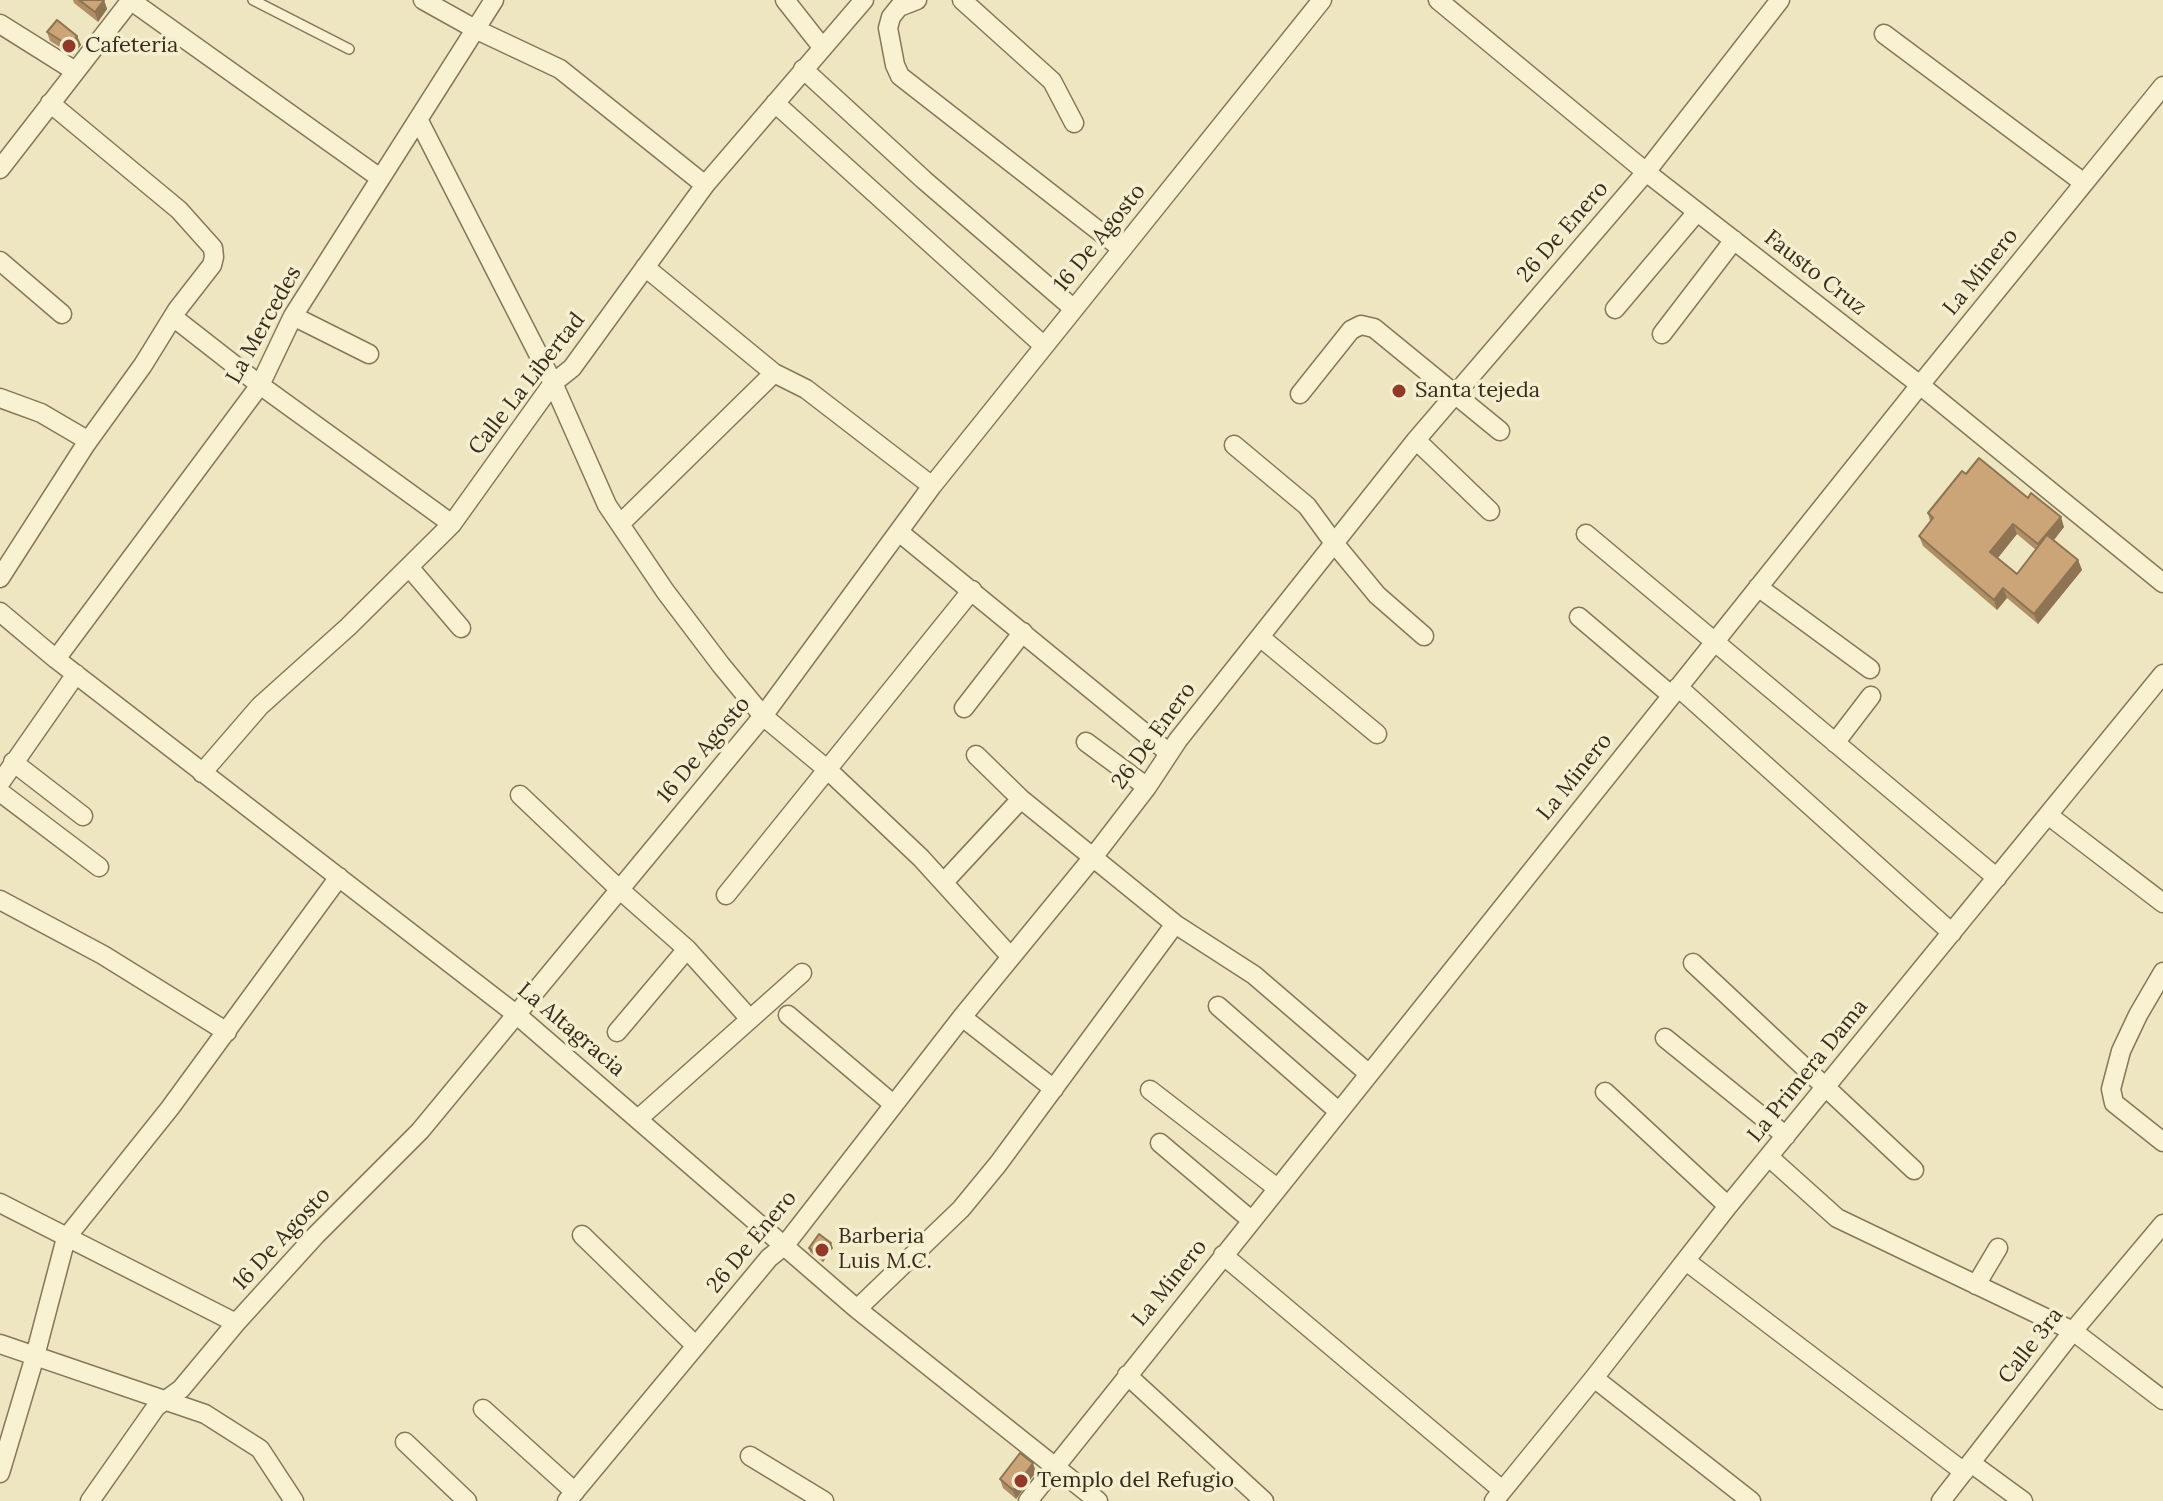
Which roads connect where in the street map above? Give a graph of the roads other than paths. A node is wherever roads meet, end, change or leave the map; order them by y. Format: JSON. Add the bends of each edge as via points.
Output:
{"nodes":[{"id":1,"x":131,"y":0,"type":"edge"},
{"id":2,"x":253,"y":0,"type":"edge"},
{"id":3,"x":423,"y":0,"type":"edge"},
{"id":4,"x":494,"y":0,"type":"edge"},
{"id":5,"x":785,"y":0,"type":"edge"},
{"id":6,"x":864,"y":0,"type":"edge"},
{"id":7,"x":917,"y":0,"type":"edge"},
{"id":8,"x":962,"y":0,"type":"edge"},
{"id":9,"x":1322,"y":0,"type":"edge"},
{"id":10,"x":1438,"y":0,"type":"edge"},
{"id":11,"x":1770,"y":4,"type":"edge"},
{"id":12,"x":0,"y":24,"type":"edge"},
{"id":13,"x":475,"y":29,"type":"junction"},
{"id":14,"x":1884,"y":34,"type":"dead end"},
{"id":15,"x":822,"y":47,"type":"junction"},
{"id":16,"x":349,"y":49,"type":"dead end"},
{"id":17,"x":803,"y":69,"type":"junction"},
{"id":18,"x":75,"y":71,"type":"junction"},
{"id":19,"x":2163,"y":86,"type":"edge"},
{"id":20,"x":50,"y":103,"type":"junction"},
{"id":21,"x":775,"y":103,"type":"junction"},
{"id":22,"x":418,"y":119,"type":"junction"},
{"id":23,"x":1074,"y":123,"type":"dead end"},
{"id":24,"x":0,"y":169,"type":"edge"},
{"id":25,"x":1646,"y":172,"type":"junction"},
{"id":26,"x":380,"y":178,"type":"junction"},
{"id":27,"x":2084,"y":183,"type":"junction"},
{"id":28,"x":705,"y":185,"type":"junction"},
{"id":29,"x":1697,"y":212,"type":"junction"},
{"id":30,"x":1734,"y":240,"type":"junction"},
{"id":31,"x":1122,"y":249,"type":"junction"},
{"id":32,"x":0,"y":261,"type":"edge"},
{"id":33,"x":645,"y":267,"type":"junction"},
{"id":34,"x":1074,"y":309,"type":"junction"},
{"id":35,"x":1615,"y":309,"type":"dead end"},
{"id":36,"x":62,"y":314,"type":"dead end"},
{"id":37,"x":293,"y":316,"type":"junction"},
{"id":38,"x":173,"y":317,"type":"junction"},
{"id":39,"x":1662,"y":334,"type":"dead end"},
{"id":40,"x":1044,"y":346,"type":"junction"},
{"id":41,"x":369,"y":354,"type":"dead end"},
{"id":42,"x":774,"y":373,"type":"junction"},
{"id":43,"x":553,"y":383,"type":"junction"},
{"id":44,"x":260,"y":385,"type":"junction"},
{"id":45,"x":1920,"y":385,"type":"junction"},
{"id":46,"x":1456,"y":393,"type":"junction"},
{"id":47,"x":1300,"y":394,"type":"dead end"},
{"id":48,"x":0,"y":398,"type":"edge"},
{"id":49,"x":1500,"y":431,"type":"dead end"},
{"id":50,"x":1416,"y":440,"type":"junction"},
{"id":51,"x":86,"y":444,"type":"junction"},
{"id":52,"x":1234,"y":445,"type":"dead end"},
{"id":53,"x":932,"y":486,"type":"junction"},
{"id":54,"x":1490,"y":511,"type":"dead end"},
{"id":55,"x":452,"y":524,"type":"junction"},
{"id":56,"x":620,"y":524,"type":"junction"},
{"id":57,"x":899,"y":532,"type":"junction"},
{"id":58,"x":1586,"y":534,"type":"dead end"},
{"id":59,"x":1334,"y":543,"type":"junction"},
{"id":60,"x":409,"y":567,"type":"junction"},
{"id":61,"x":0,"y":578,"type":"edge"},
{"id":62,"x":2163,"y":583,"type":"edge"},
{"id":63,"x":1758,"y":587,"type":"junction"},
{"id":64,"x":972,"y":590,"type":"junction"},
{"id":65,"x":0,"y":612,"type":"edge"},
{"id":66,"x":1579,"y":617,"type":"dead end"},
{"id":67,"x":461,"y":628,"type":"dead end"},
{"id":68,"x":1023,"y":632,"type":"junction"},
{"id":69,"x":1424,"y":636,"type":"dead end"},
{"id":70,"x":1260,"y":637,"type":"junction"},
{"id":71,"x":1714,"y":642,"type":"junction"},
{"id":72,"x":56,"y":659,"type":"junction"},
{"id":73,"x":1870,"y":669,"type":"dead end"},
{"id":74,"x":76,"y":674,"type":"junction"},
{"id":75,"x":2163,"y":674,"type":"edge"},
{"id":76,"x":1674,"y":691,"type":"junction"},
{"id":77,"x":1871,"y":696,"type":"dead end"},
{"id":78,"x":964,"y":708,"type":"dead end"},
{"id":79,"x":763,"y":716,"type":"junction"},
{"id":80,"x":1377,"y":734,"type":"dead end"},
{"id":81,"x":1086,"y":742,"type":"dead end"},
{"id":82,"x":1835,"y":743,"type":"junction"},
{"id":83,"x":1169,"y":753,"type":"junction"},
{"id":84,"x":976,"y":755,"type":"dead end"},
{"id":85,"x":13,"y":762,"type":"junction"},
{"id":86,"x":829,"y":771,"type":"junction"},
{"id":87,"x":202,"y":773,"type":"junction"},
{"id":88,"x":0,"y":783,"type":"edge"},
{"id":89,"x":1147,"y":787,"type":"junction"},
{"id":90,"x":0,"y":792,"type":"edge"},
{"id":91,"x":520,"y":795,"type":"dead end"},
{"id":92,"x":1021,"y":799,"type":"junction"},
{"id":93,"x":2048,"y":815,"type":"junction"},
{"id":94,"x":83,"y":816,"type":"dead end"},
{"id":95,"x":1094,"y":856,"type":"junction"},
{"id":96,"x":99,"y":867,"type":"dead end"},
{"id":97,"x":339,"y":877,"type":"junction"},
{"id":98,"x":1997,"y":878,"type":"junction"},
{"id":99,"x":944,"y":882,"type":"junction"},
{"id":100,"x":619,"y":889,"type":"junction"},
{"id":101,"x":726,"y":895,"type":"dead end"},
{"id":102,"x":0,"y":900,"type":"edge"},
{"id":103,"x":2163,"y":903,"type":"edge"},
{"id":104,"x":1175,"y":924,"type":"junction"},
{"id":105,"x":1952,"y":933,"type":"junction"},
{"id":106,"x":687,"y":949,"type":"junction"},
{"id":107,"x":1010,"y":956,"type":"junction"},
{"id":108,"x":1693,"y":963,"type":"dead end"},
{"id":109,"x":2163,"y":972,"type":"edge"},
{"id":110,"x":802,"y":973,"type":"dead end"},
{"id":111,"x":1218,"y":1006,"type":"dead end"},
{"id":112,"x":517,"y":1015,"type":"junction"},
{"id":113,"x":788,"y":1015,"type":"dead end"},
{"id":114,"x":962,"y":1017,"type":"junction"},
{"id":115,"x":750,"y":1019,"type":"junction"},
{"id":116,"x":227,"y":1032,"type":"junction"},
{"id":117,"x":617,"y":1032,"type":"dead end"},
{"id":118,"x":1665,"y":1038,"type":"dead end"},
{"id":119,"x":1368,"y":1073,"type":"junction"},
{"id":120,"x":1825,"y":1088,"type":"junction"},
{"id":121,"x":1054,"y":1089,"type":"junction"},
{"id":122,"x":1150,"y":1090,"type":"dead end"},
{"id":123,"x":1605,"y":1092,"type":"dead end"},
{"id":124,"x":893,"y":1104,"type":"junction"},
{"id":125,"x":1338,"y":1111,"type":"junction"},
{"id":126,"x":638,"y":1119,"type":"junction"},
{"id":127,"x":1786,"y":1136,"type":"junction"},
{"id":128,"x":2163,"y":1142,"type":"edge"},
{"id":129,"x":1160,"y":1143,"type":"dead end"},
{"id":130,"x":1769,"y":1157,"type":"junction"},
{"id":131,"x":1914,"y":1170,"type":"dead end"},
{"id":132,"x":1277,"y":1188,"type":"junction"},
{"id":133,"x":0,"y":1203,"type":"edge"},
{"id":134,"x":1728,"y":1206,"type":"junction"},
{"id":135,"x":1251,"y":1220,"type":"junction"},
{"id":136,"x":2163,"y":1224,"type":"edge"},
{"id":137,"x":582,"y":1235,"type":"dead end"},
{"id":138,"x":66,"y":1238,"type":"junction"},
{"id":139,"x":785,"y":1245,"type":"junction"},
{"id":140,"x":1998,"y":1248,"type":"dead end"},
{"id":141,"x":1223,"y":1255,"type":"junction"},
{"id":142,"x":1686,"y":1261,"type":"junction"},
{"id":143,"x":1976,"y":1285,"type":"junction"},
{"id":144,"x":857,"y":1309,"type":"junction"},
{"id":145,"x":236,"y":1323,"type":"junction"},
{"id":146,"x":2073,"y":1331,"type":"junction"},
{"id":147,"x":0,"y":1344,"type":"edge"},
{"id":148,"x":696,"y":1346,"type":"junction"},
{"id":149,"x":35,"y":1356,"type":"junction"},
{"id":150,"x":1127,"y":1375,"type":"junction"},
{"id":151,"x":1594,"y":1378,"type":"junction"},
{"id":152,"x":167,"y":1399,"type":"junction"},
{"id":153,"x":2163,"y":1400,"type":"edge"},
{"id":154,"x":483,"y":1409,"type":"dead end"},
{"id":155,"x":405,"y":1442,"type":"dead end"},
{"id":156,"x":750,"y":1456,"type":"dead end"},
{"id":157,"x":1054,"y":1466,"type":"junction"},
{"id":158,"x":1968,"y":1468,"type":"junction"},
{"id":159,"x":0,"y":1473,"type":"edge"},
{"id":160,"x":1498,"y":1496,"type":"edge"},
{"id":161,"x":572,"y":1498,"type":"edge"},
{"id":162,"x":90,"y":1501,"type":"edge"},
{"id":163,"x":294,"y":1501,"type":"edge"},
{"id":164,"x":467,"y":1501,"type":"edge"},
{"id":165,"x":824,"y":1501,"type":"edge"},
{"id":166,"x":1028,"y":1501,"type":"edge"},
{"id":167,"x":1098,"y":1501,"type":"edge"},
{"id":168,"x":1264,"y":1501,"type":"edge"},
{"id":169,"x":1751,"y":1501,"type":"edge"},
{"id":170,"x":1941,"y":1501,"type":"edge"},
{"id":171,"x":2023,"y":1501,"type":"edge"}],
"edges":[{"from":1,"to":18,"type":"street"},
{"from":1,"to":26,"type":"street"},
{"from":2,"to":16,"type":"lane"},
{"from":3,"to":13,"type":"street"},
{"from":4,"to":13,"type":"street","name":"La Mercedes"},
{"from":5,"to":15,"type":"street"},
{"from":6,"to":15,"type":"street","name":"Calle La Libertad"},
{"from":7,"to":31,"type":"street","via":[[899,7],[888,28],[900,76]]},
{"from":8,"to":23,"type":"street","via":[[1052,81]]},
{"from":9,"to":31,"type":"street","name":"16 De Agosto"},
{"from":10,"to":25,"type":"street","name":"Fausto Cruz"},
{"from":11,"to":25,"type":"street","name":"26 De Enero"},
{"from":12,"to":18,"type":"street"},
{"from":13,"to":22,"type":"street","name":"La Mercedes"},
{"from":13,"to":28,"type":"street","via":[[560,69]]},
{"from":14,"to":27,"type":"street"},
{"from":15,"to":17,"type":"street","name":"Calle La Libertad"},
{"from":17,"to":21,"type":"street","name":"Calle La Libertad"},
{"from":17,"to":34,"type":"street"},
{"from":18,"to":20,"type":"street"},
{"from":19,"to":27,"type":"street","name":"La Minero"},
{"from":20,"to":24,"type":"street"},
{"from":20,"to":38,"type":"street","via":[[179,210],[213,248],[212,265]]},
{"from":21,"to":28,"type":"street","name":"Calle La Libertad"},
{"from":21,"to":40,"type":"street"},
{"from":22,"to":26,"type":"street","name":"La Mercedes"},
{"from":22,"to":43,"type":"street"},
{"from":25,"to":29,"type":"street","name":"Fausto Cruz"},
{"from":25,"to":46,"type":"street","name":"26 De Enero"},
{"from":26,"to":37,"type":"street","name":"La Mercedes"},
{"from":27,"to":45,"type":"street","name":"La Minero"},
{"from":28,"to":33,"type":"street","name":"Calle La Libertad"},
{"from":29,"to":30,"type":"street","name":"Fausto Cruz"},
{"from":29,"to":35,"type":"street"},
{"from":30,"to":39,"type":"street"},
{"from":30,"to":45,"type":"street","name":"Fausto Cruz"},
{"from":31,"to":34,"type":"street","name":"16 De Agosto"},
{"from":32,"to":36,"type":"street"},
{"from":33,"to":42,"type":"street"},
{"from":33,"to":43,"type":"street","name":"Calle La Libertad","via":[[572,368]]},
{"from":34,"to":40,"type":"street","name":"16 De Agosto"},
{"from":37,"to":41,"type":"street"},
{"from":37,"to":44,"type":"street","name":"La Mercedes"},
{"from":38,"to":44,"type":"street"},
{"from":38,"to":51,"type":"street"},
{"from":40,"to":53,"type":"street","name":"16 De Agosto"},
{"from":42,"to":53,"type":"street","via":[[806,389]]},
{"from":42,"to":56,"type":"street"},
{"from":43,"to":55,"type":"street","name":"Calle La Libertad"},
{"from":43,"to":56,"type":"street"},
{"from":44,"to":55,"type":"street"},
{"from":44,"to":72,"type":"street","name":"La Mercedes"},
{"from":45,"to":62,"type":"street","name":"Fausto Cruz"},
{"from":45,"to":63,"type":"street","name":"La Minero"},
{"from":46,"to":47,"type":"street","via":[[1374,328],[1361,325],[1351,330]]},
{"from":46,"to":49,"type":"street"},
{"from":46,"to":50,"type":"street","name":"26 De Enero"},
{"from":48,"to":51,"type":"street","via":[[41,413]]},
{"from":50,"to":54,"type":"street"},
{"from":50,"to":59,"type":"street","name":"26 De Enero"},
{"from":51,"to":61,"type":"street"},
{"from":52,"to":59,"type":"street","via":[[1307,506]]},
{"from":53,"to":57,"type":"street","name":"16 De Agosto"},
{"from":55,"to":60,"type":"street","name":"Calle La Libertad"},
{"from":56,"to":79,"type":"street"},
{"from":57,"to":64,"type":"street"},
{"from":57,"to":79,"type":"street","name":"16 De Agosto"},
{"from":58,"to":71,"type":"street"},
{"from":59,"to":69,"type":"street","via":[[1377,595]]},
{"from":59,"to":70,"type":"street","name":"26 De Enero"},
{"from":60,"to":67,"type":"street"},
{"from":60,"to":87,"type":"street","name":"Calle La Libertad","via":[[260,706]]},
{"from":63,"to":71,"type":"street","name":"La Minero"},
{"from":63,"to":73,"type":"street"},
{"from":64,"to":68,"type":"street"},
{"from":64,"to":86,"type":"street"},
{"from":65,"to":72,"type":"street","name":"La Altagracia"},
{"from":66,"to":76,"type":"street"},
{"from":68,"to":78,"type":"street"},
{"from":68,"to":83,"type":"street"},
{"from":70,"to":80,"type":"street"},
{"from":70,"to":83,"type":"street","name":"26 De Enero"},
{"from":71,"to":76,"type":"street","name":"La Minero"},
{"from":71,"to":82,"type":"street"},
{"from":72,"to":74,"type":"street","name":"La Altagracia"},
{"from":74,"to":85,"type":"street"},
{"from":74,"to":87,"type":"street","name":"La Altagracia"},
{"from":75,"to":93,"type":"street","name":"La Primera Dama"},
{"from":76,"to":105,"type":"street"},
{"from":76,"to":119,"type":"street","name":"La Minero"},
{"from":77,"to":82,"type":"street"},
{"from":79,"to":86,"type":"street"},
{"from":79,"to":100,"type":"street","name":"16 De Agosto"},
{"from":81,"to":89,"type":"street"},
{"from":82,"to":98,"type":"street"},
{"from":83,"to":89,"type":"street","name":"26 De Enero"},
{"from":84,"to":92,"type":"street"},
{"from":85,"to":88,"type":"street"},
{"from":85,"to":94,"type":"street"},
{"from":86,"to":99,"type":"street"},
{"from":86,"to":101,"type":"street"},
{"from":87,"to":97,"type":"street","name":"La Altagracia"},
{"from":89,"to":95,"type":"street","name":"26 De Enero"},
{"from":90,"to":96,"type":"street"},
{"from":91,"to":100,"type":"street"},
{"from":92,"to":95,"type":"street"},
{"from":92,"to":99,"type":"street"},
{"from":93,"to":98,"type":"street","name":"La Primera Dama"},
{"from":93,"to":103,"type":"street"},
{"from":95,"to":104,"type":"street"},
{"from":95,"to":107,"type":"street","name":"26 De Enero"},
{"from":97,"to":112,"type":"street","name":"La Altagracia"},
{"from":97,"to":116,"type":"street"},
{"from":98,"to":105,"type":"street","name":"La Primera Dama"},
{"from":99,"to":107,"type":"street"},
{"from":100,"to":106,"type":"street"},
{"from":100,"to":112,"type":"street","name":"16 De Agosto"},
{"from":102,"to":116,"type":"street","via":[[103,955]]},
{"from":104,"to":119,"type":"street","via":[[1254,975]]},
{"from":104,"to":121,"type":"street"},
{"from":105,"to":120,"type":"street","name":"La Primera Dama"},
{"from":106,"to":115,"type":"street"},
{"from":106,"to":117,"type":"street"},
{"from":107,"to":114,"type":"street","name":"26 De Enero"},
{"from":108,"to":120,"type":"street"},
{"from":109,"to":128,"type":"street","via":[[2121,1051],[2111,1089],[2114,1103]]},
{"from":110,"to":115,"type":"street"},
{"from":111,"to":125,"type":"street"},
{"from":112,"to":126,"type":"street","name":"La Altagracia"},
{"from":112,"to":145,"type":"street","name":"16 De Agosto","via":[[420,1131]]},
{"from":113,"to":124,"type":"street"},
{"from":114,"to":121,"type":"street"},
{"from":114,"to":124,"type":"street","name":"26 De Enero"},
{"from":115,"to":126,"type":"street"},
{"from":116,"to":138,"type":"street"},
{"from":118,"to":127,"type":"street"},
{"from":119,"to":125,"type":"street","name":"La Minero"},
{"from":120,"to":127,"type":"street","name":"La Primera Dama"},
{"from":120,"to":131,"type":"street"},
{"from":121,"to":144,"type":"street","via":[[961,1209]]},
{"from":122,"to":132,"type":"street"},
{"from":123,"to":134,"type":"street"},
{"from":124,"to":139,"type":"street","name":"26 De Enero"},
{"from":125,"to":132,"type":"street","name":"La Minero"},
{"from":126,"to":139,"type":"street","name":"La Altagracia"},
{"from":127,"to":130,"type":"street","name":"La Primera Dama"},
{"from":129,"to":135,"type":"street"},
{"from":130,"to":134,"type":"street","name":"La Primera Dama"},
{"from":130,"to":143,"type":"street","via":[[1837,1218]]},
{"from":132,"to":135,"type":"street","name":"La Minero"},
{"from":133,"to":138,"type":"street"},
{"from":134,"to":142,"type":"street","name":"La Primera Dama"},
{"from":135,"to":141,"type":"street","name":"La Minero"},
{"from":136,"to":146,"type":"street","name":"Calle 3ra"},
{"from":137,"to":148,"type":"street"},
{"from":138,"to":145,"type":"street"},
{"from":138,"to":149,"type":"street"},
{"from":139,"to":144,"type":"street","name":"La Altagracia"},
{"from":139,"to":148,"type":"street","name":"26 De Enero"},
{"from":140,"to":143,"type":"street"},
{"from":141,"to":150,"type":"street","name":"La Minero"},
{"from":141,"to":160,"type":"street"},
{"from":142,"to":151,"type":"street","name":"La Primera Dama"},
{"from":142,"to":158,"type":"street"},
{"from":143,"to":146,"type":"street"},
{"from":144,"to":157,"type":"street","name":"La Altagracia"},
{"from":145,"to":152,"type":"street","name":"16 De Agosto"},
{"from":146,"to":153,"type":"street"},
{"from":146,"to":158,"type":"street","name":"Calle 3ra"},
{"from":147,"to":149,"type":"street"},
{"from":148,"to":161,"type":"street","name":"26 De Enero"},
{"from":149,"to":152,"type":"street"},
{"from":149,"to":159,"type":"street"},
{"from":150,"to":157,"type":"street","name":"La Minero"},
{"from":150,"to":168,"type":"street"},
{"from":151,"to":160,"type":"street","name":"La Primera Dama"},
{"from":151,"to":169,"type":"street"},
{"from":152,"to":162,"type":"street","name":"16 De Agosto"},
{"from":152,"to":163,"type":"street","via":[[205,1414],[260,1449]]},
{"from":154,"to":161,"type":"street"},
{"from":155,"to":164,"type":"street"},
{"from":156,"to":165,"type":"street"},
{"from":157,"to":166,"type":"street","name":"La Minero"},
{"from":157,"to":167,"type":"street","name":"La Altagracia"},
{"from":158,"to":170,"type":"street","name":"Calle 3ra"},
{"from":158,"to":171,"type":"street"}]}
